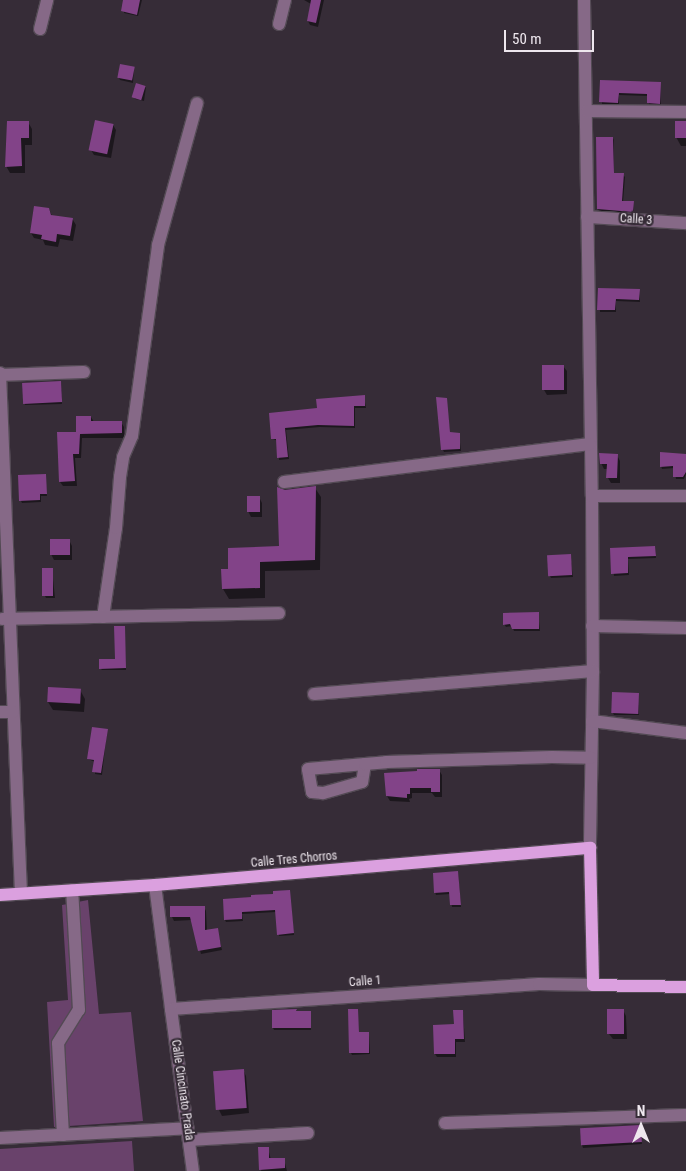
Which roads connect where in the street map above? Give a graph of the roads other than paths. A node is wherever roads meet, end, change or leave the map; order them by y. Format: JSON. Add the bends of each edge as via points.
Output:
{"nodes":[{"id":1,"x":47,"y":0,"type":"edge"},
{"id":2,"x":286,"y":0,"type":"edge"},
{"id":3,"x":584,"y":0,"type":"edge"},
{"id":4,"x":279,"y":24,"type":"dead end"},
{"id":5,"x":40,"y":28,"type":"dead end"},
{"id":6,"x":197,"y":103,"type":"dead end"},
{"id":7,"x":587,"y":111,"type":"junction"},
{"id":8,"x":686,"y":112,"type":"edge"},
{"id":9,"x":587,"y":217,"type":"junction"},
{"id":10,"x":686,"y":223,"type":"edge"},
{"id":11,"x":84,"y":372,"type":"dead end"},
{"id":12,"x":0,"y":374,"type":"edge"},
{"id":13,"x":590,"y":444,"type":"junction"},
{"id":14,"x":284,"y":482,"type":"dead end"},
{"id":15,"x":592,"y":496,"type":"junction"},
{"id":16,"x":686,"y":496,"type":"edge"},
{"id":17,"x":279,"y":613,"type":"dead end"},
{"id":18,"x":103,"y":617,"type":"junction"},
{"id":19,"x":4,"y":619,"type":"edge"},
{"id":20,"x":592,"y":626,"type":"junction"},
{"id":21,"x":686,"y":628,"type":"edge"},
{"id":22,"x":593,"y":671,"type":"junction"},
{"id":23,"x":314,"y":694,"type":"dead end"},
{"id":24,"x":6,"y":712,"type":"edge"},
{"id":25,"x":592,"y":721,"type":"junction"},
{"id":26,"x":686,"y":733,"type":"edge"},
{"id":27,"x":591,"y":758,"type":"junction"},
{"id":28,"x":365,"y":764,"type":"dead end"},
{"id":29,"x":590,"y":848,"type":"junction"},
{"id":30,"x":155,"y":886,"type":"junction"},
{"id":31,"x":72,"y":890,"type":"junction"},
{"id":32,"x":21,"y":894,"type":"junction"},
{"id":33,"x":0,"y":895,"type":"edge"},
{"id":34,"x":593,"y":985,"type":"junction"},
{"id":35,"x":686,"y":987,"type":"edge"},
{"id":36,"x":171,"y":1009,"type":"junction"},
{"id":37,"x":686,"y":1115,"type":"edge"},
{"id":38,"x":445,"y":1123,"type":"dead end"},
{"id":39,"x":308,"y":1133,"type":"dead end"},
{"id":40,"x":189,"y":1134,"type":"junction"},
{"id":41,"x":63,"y":1135,"type":"junction"},
{"id":42,"x":0,"y":1138,"type":"edge"},
{"id":43,"x":193,"y":1171,"type":"edge"}],
"edges":[{"from":1,"to":5,"type":"street"},
{"from":2,"to":4,"type":"street"},
{"from":3,"to":7,"type":"street"},
{"from":6,"to":18,"type":"street","via":[[158,245],[132,436],[123,457],[120,477]]},
{"from":7,"to":8,"type":"street"},
{"from":7,"to":9,"type":"street"},
{"from":9,"to":10,"type":"street","name":"Calle 3"},
{"from":9,"to":13,"type":"street"},
{"from":11,"to":12,"type":"street"},
{"from":12,"to":19,"type":"street"},
{"from":13,"to":14,"type":"street"},
{"from":13,"to":15,"type":"street"},
{"from":15,"to":16,"type":"street"},
{"from":15,"to":20,"type":"street"},
{"from":17,"to":18,"type":"street"},
{"from":18,"to":19,"type":"street"},
{"from":19,"to":24,"type":"street"},
{"from":20,"to":21,"type":"street"},
{"from":20,"to":22,"type":"street"},
{"from":22,"to":23,"type":"street"},
{"from":22,"to":25,"type":"street"},
{"from":24,"to":32,"type":"street"},
{"from":25,"to":26,"type":"street"},
{"from":25,"to":27,"type":"street"},
{"from":27,"to":28,"type":"street"},
{"from":27,"to":29,"type":"street"},
{"from":29,"to":30,"type":"main road","name":"Calle Tres Chorros"},
{"from":29,"to":34,"type":"main road"},
{"from":30,"to":31,"type":"main road","name":"Calle Tres Chorros"},
{"from":30,"to":36,"type":"street"},
{"from":31,"to":32,"type":"main road","name":"Calle Tres Chorros"},
{"from":31,"to":41,"type":"street","via":[[79,1010],[58,1042]]},
{"from":32,"to":33,"type":"main road","name":"Calle Tres Chorros"},
{"from":34,"to":35,"type":"main road","name":"Calle 1"},
{"from":34,"to":36,"type":"street","name":"Calle 1","via":[[539,984]]},
{"from":36,"to":40,"type":"street","name":"Calle Cincinato Prada"},
{"from":37,"to":38,"type":"street"},
{"from":39,"to":40,"type":"street"},
{"from":40,"to":41,"type":"street"},
{"from":40,"to":43,"type":"street","name":"Calle Cincinato Prada"},
{"from":41,"to":42,"type":"street"}]}
